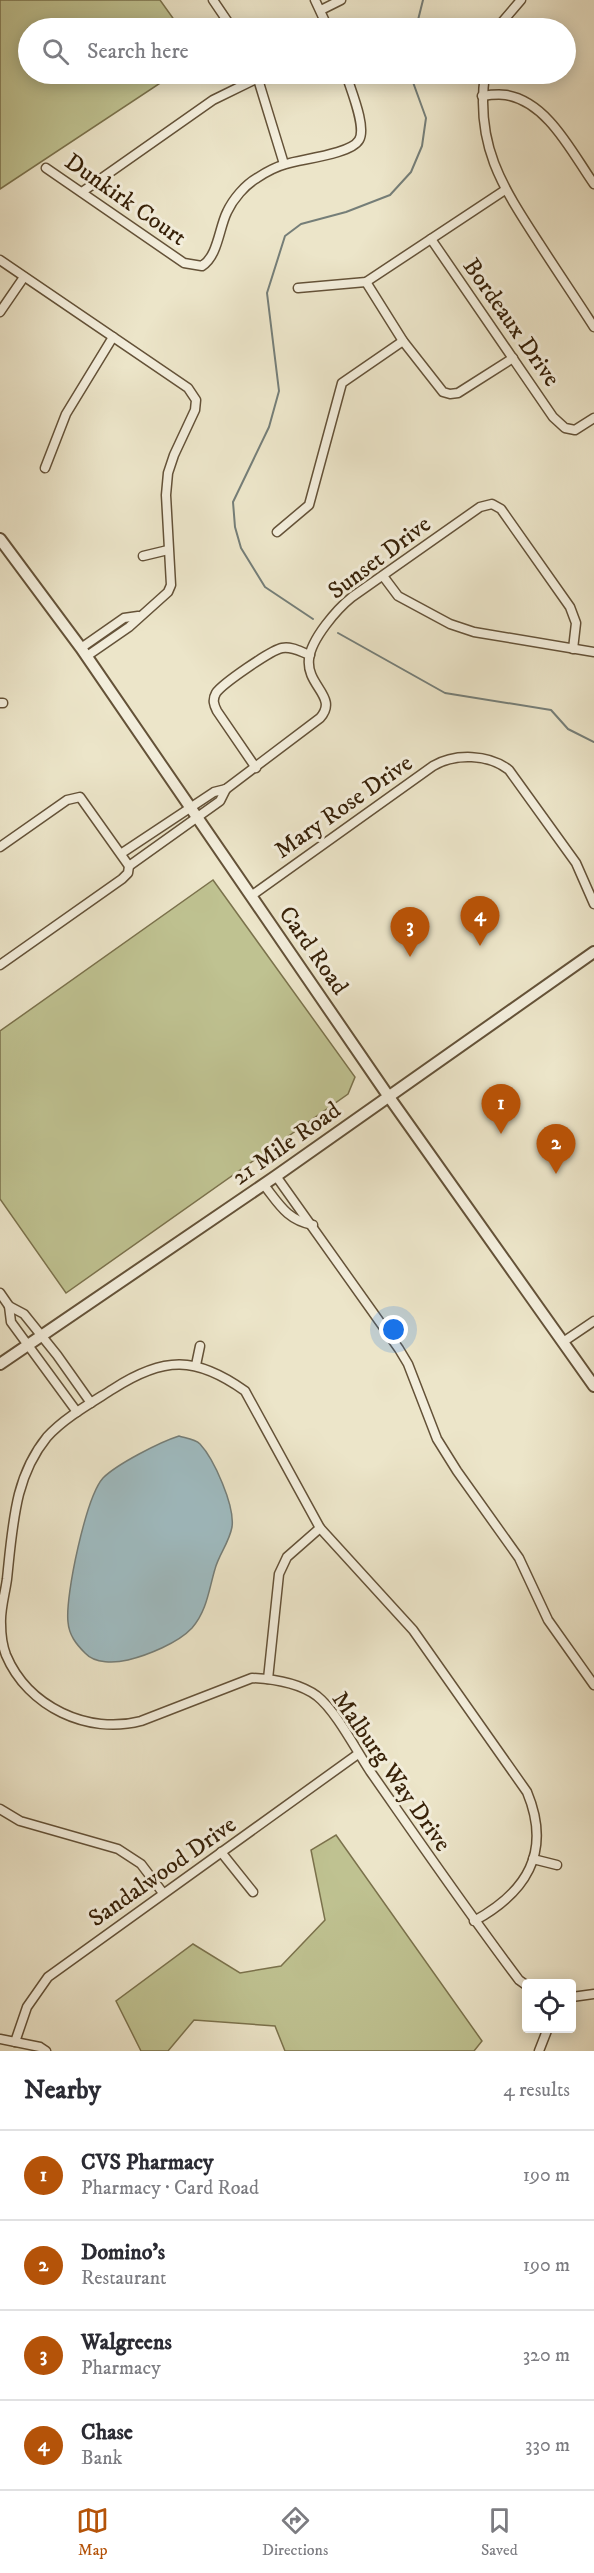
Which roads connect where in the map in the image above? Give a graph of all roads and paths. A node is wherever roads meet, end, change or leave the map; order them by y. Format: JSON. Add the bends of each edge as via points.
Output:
{"nodes":[{"id":1,"x":213,"y":0,"type":"edge"},
{"id":2,"x":315,"y":0,"type":"edge"},
{"id":3,"x":341,"y":0,"type":"edge"},
{"id":4,"x":521,"y":0,"type":"edge"},
{"id":5,"x":321,"y":10,"type":"junction"},
{"id":6,"x":225,"y":18,"type":"edge"},
{"id":7,"x":324,"y":18,"type":"edge"},
{"id":8,"x":506,"y":18,"type":"edge"},
{"id":9,"x":242,"y":84,"type":"edge"},
{"id":10,"x":259,"y":84,"type":"edge"},
{"id":11,"x":349,"y":84,"type":"edge"},
{"id":12,"x":484,"y":84,"type":"edge"},
{"id":13,"x":482,"y":96,"type":"junction"},
{"id":14,"x":284,"y":164,"type":"junction"},
{"id":15,"x":46,"y":168,"type":"dead end"},
{"id":16,"x":594,"y":184,"type":"edge"},
{"id":17,"x":505,"y":190,"type":"junction"},
{"id":18,"x":82,"y":192,"type":"junction"},
{"id":19,"x":431,"y":239,"type":"junction"},
{"id":20,"x":0,"y":260,"type":"edge"},
{"id":21,"x":24,"y":277,"type":"junction"},
{"id":22,"x":366,"y":282,"type":"junction"},
{"id":23,"x":298,"y":288,"type":"dead end"},
{"id":24,"x":0,"y":312,"type":"edge"},
{"id":25,"x":594,"y":327,"type":"edge"},
{"id":26,"x":113,"y":338,"type":"junction"},
{"id":27,"x":403,"y":341,"type":"junction"},
{"id":28,"x":513,"y":358,"type":"junction"},
{"id":29,"x":594,"y":418,"type":"edge"},
{"id":30,"x":45,"y":468,"type":"dead end"},
{"id":31,"x":277,"y":532,"type":"dead end"},
{"id":32,"x":0,"y":539,"type":"edge"},
{"id":33,"x":168,"y":550,"type":"junction"},
{"id":34,"x":4,"y":552,"type":"edge"},
{"id":35,"x":143,"y":556,"type":"dead end"},
{"id":36,"x":383,"y":576,"type":"junction"},
{"id":37,"x":573,"y":648,"type":"junction"},
{"id":38,"x":84,"y":652,"type":"junction"},
{"id":39,"x":594,"y":652,"type":"edge"},
{"id":40,"x":310,"y":655,"type":"junction"},
{"id":41,"x":256,"y":768,"type":"junction"},
{"id":42,"x":226,"y":789,"type":"junction"},
{"id":43,"x":189,"y":808,"type":"junction"},
{"id":44,"x":196,"y":819,"type":"junction"},
{"id":45,"x":0,"y":847,"type":"edge"},
{"id":46,"x":122,"y":854,"type":"junction"},
{"id":47,"x":129,"y":866,"type":"junction"},
{"id":48,"x":251,"y":896,"type":"junction"},
{"id":49,"x":594,"y":904,"type":"edge"},
{"id":50,"x":594,"y":952,"type":"edge"},
{"id":51,"x":0,"y":965,"type":"edge"},
{"id":52,"x":389,"y":1097,"type":"junction"},
{"id":53,"x":276,"y":1176,"type":"junction"},
{"id":54,"x":264,"y":1185,"type":"junction"},
{"id":55,"x":312,"y":1225,"type":"junction"},
{"id":56,"x":0,"y":1293,"type":"edge"},
{"id":57,"x":9,"y":1306,"type":"junction"},
{"id":58,"x":594,"y":1321,"type":"edge"},
{"id":59,"x":42,"y":1336,"type":"junction"},
{"id":60,"x":563,"y":1342,"type":"junction"},
{"id":61,"x":28,"y":1345,"type":"junction"},
{"id":62,"x":200,"y":1346,"type":"dead end"},
{"id":63,"x":0,"y":1364,"type":"edge"},
{"id":64,"x":196,"y":1365,"type":"junction"},
{"id":65,"x":594,"y":1386,"type":"edge"},
{"id":66,"x":91,"y":1403,"type":"junction"},
{"id":67,"x":77,"y":1412,"type":"junction"},
{"id":68,"x":320,"y":1528,"type":"junction"},
{"id":69,"x":0,"y":1623,"type":"edge"},
{"id":70,"x":268,"y":1678,"type":"junction"},
{"id":71,"x":594,"y":1685,"type":"edge"},
{"id":72,"x":358,"y":1754,"type":"junction"},
{"id":73,"x":0,"y":1809,"type":"edge"},
{"id":74,"x":221,"y":1852,"type":"junction"},
{"id":75,"x":533,"y":1858,"type":"junction"},
{"id":76,"x":557,"y":1865,"type":"dead end"},
{"id":77,"x":253,"y":1892,"type":"dead end"},
{"id":78,"x":163,"y":1893,"type":"junction"},
{"id":79,"x":474,"y":1921,"type":"junction"},
{"id":80,"x":522,"y":1982,"type":"edge"},
{"id":81,"x":594,"y":1994,"type":"edge"},
{"id":82,"x":576,"y":1996,"type":"edge"},
{"id":83,"x":546,"y":2033,"type":"edge"},
{"id":84,"x":0,"y":2039,"type":"edge"},
{"id":85,"x":15,"y":2042,"type":"junction"},
{"id":86,"x":46,"y":2051,"type":"edge"},
{"id":87,"x":539,"y":2051,"type":"edge"}],
"edges":[{"from":1,"to":6,"type":"street"},
{"from":2,"to":5,"type":"street"},
{"from":3,"to":5,"type":"street"},
{"from":4,"to":8,"type":"street"},
{"from":5,"to":7,"type":"street"},
{"from":9,"to":18,"type":"street","via":[[213,100]]},
{"from":10,"to":14,"type":"street"},
{"from":11,"to":14,"type":"street","via":[[361,123],[357,143]]},
{"from":12,"to":13,"type":"street"},
{"from":13,"to":16,"type":"street","via":[[505,95],[534,107],[549,121]]},
{"from":13,"to":17,"type":"street","via":[[484,127]]},
{"from":14,"to":18,"type":"street","name":"Dunkirk Court","via":[[258,176],[238,196],[227,211],[208,262],[196,266],[184,263]]},
{"from":15,"to":18,"type":"street","name":"Dunkirk Court"},
{"from":17,"to":19,"type":"street"},
{"from":17,"to":25,"type":"street"},
{"from":19,"to":22,"type":"street"},
{"from":19,"to":28,"type":"street","name":"Bordeaux Drive"},
{"from":20,"to":21,"type":"street"},
{"from":21,"to":24,"type":"street"},
{"from":21,"to":26,"type":"street"},
{"from":22,"to":23,"type":"street"},
{"from":22,"to":27,"type":"street"},
{"from":26,"to":30,"type":"street","via":[[66,414]]},
{"from":26,"to":33,"type":"street","via":[[189,388],[196,400],[195,411],[168,473]]},
{"from":27,"to":28,"type":"street","via":[[440,389],[450,394],[458,393]]},
{"from":27,"to":31,"type":"street","via":[[342,383],[309,506]]},
{"from":28,"to":29,"type":"street","name":"Bordeaux Drive","via":[[560,424],[575,430]]},
{"from":32,"to":34,"type":"street","name":"Card Road"},
{"from":33,"to":35,"type":"street"},
{"from":33,"to":38,"type":"street","via":[[172,578],[168,592],[129,627]]},
{"from":34,"to":38,"type":"street","name":"Card Road"},
{"from":36,"to":37,"type":"street","via":[[398,596],[450,624],[474,632]]},
{"from":36,"to":37,"type":"street","name":"Sunset Drive","via":[[480,507],[496,506],[505,513],[570,607],[576,623]]},
{"from":36,"to":40,"type":"street","name":"Sunset Drive","via":[[335,613]]},
{"from":37,"to":39,"type":"street"},
{"from":38,"to":43,"type":"street","name":"Card Road"},
{"from":40,"to":41,"type":"street","via":[[313,681],[328,708],[321,718]]},
{"from":40,"to":41,"type":"street","via":[[290,648],[278,649],[214,696],[217,711]]},
{"from":41,"to":42,"type":"street"},
{"from":42,"to":43,"type":"street"},
{"from":42,"to":44,"type":"street","via":[[220,801]]},
{"from":43,"to":44,"type":"street","name":"Card Road"},
{"from":43,"to":46,"type":"street"},
{"from":44,"to":47,"type":"street"},
{"from":44,"to":48,"type":"street","name":"Card Road"},
{"from":45,"to":46,"type":"street","via":[[75,796],[85,801]]},
{"from":46,"to":47,"type":"street"},
{"from":47,"to":51,"type":"street","via":[[122,879]]},
{"from":48,"to":49,"type":"street","name":"Mary Rose Drive","via":[[433,766],[461,757],[494,762],[509,770],[576,863]]},
{"from":48,"to":52,"type":"street","name":"Card Road"},
{"from":50,"to":52,"type":"street","name":"21 Mile Road"},
{"from":52,"to":53,"type":"street","name":"21 Mile Road"},
{"from":52,"to":60,"type":"street","name":"Card Road"},
{"from":53,"to":54,"type":"street","name":"21 Mile Road"},
{"from":53,"to":55,"type":"street"},
{"from":54,"to":55,"type":"street","via":[[287,1213],[298,1222]]},
{"from":54,"to":59,"type":"street","name":"21 Mile Road"},
{"from":55,"to":71,"type":"street","via":[[399,1349],[437,1439],[519,1558],[548,1620]]},
{"from":56,"to":57,"type":"street"},
{"from":57,"to":59,"type":"street","via":[[24,1314]]},
{"from":57,"to":61,"type":"street","via":[[11,1322]]},
{"from":58,"to":60,"type":"street"},
{"from":59,"to":61,"type":"street","name":"21 Mile Road"},
{"from":59,"to":66,"type":"street"},
{"from":60,"to":65,"type":"street","name":"Card Road"},
{"from":61,"to":63,"type":"street","name":"21 Mile Road"},
{"from":61,"to":67,"type":"street"},
{"from":62,"to":64,"type":"street"},
{"from":64,"to":66,"type":"street","name":"Malburg Way Drive","via":[[168,1365],[147,1372]]},
{"from":64,"to":68,"type":"street","via":[[226,1377],[245,1391]]},
{"from":66,"to":67,"type":"street","name":"Malburg Way Drive"},
{"from":67,"to":69,"type":"street","name":"Malburg Way Drive","via":[[47,1437],[28,1468],[19,1495]]},
{"from":68,"to":70,"type":"street","via":[[287,1557],[279,1574]]},
{"from":68,"to":75,"type":"street","via":[[413,1630],[526,1792],[536,1826]]},
{"from":69,"to":70,"type":"street","name":"Malburg Way Drive","via":[[6,1655],[26,1686],[56,1711],[107,1726],[141,1721],[252,1678]]},
{"from":70,"to":72,"type":"street","name":"Malburg Way Drive","via":[[290,1683],[318,1697]]},
{"from":72,"to":74,"type":"street","name":"Sandalwood Drive"},
{"from":72,"to":79,"type":"street","name":"Malburg Way Drive"},
{"from":73,"to":78,"type":"street","via":[[20,1821],[118,1849],[141,1864]]},
{"from":74,"to":77,"type":"street"},
{"from":74,"to":78,"type":"street","name":"Sandalwood Drive"},
{"from":75,"to":76,"type":"street"},
{"from":75,"to":79,"type":"street","via":[[509,1898]]},
{"from":78,"to":85,"type":"street","name":"Sandalwood Drive","via":[[48,1977],[27,2007]]},
{"from":79,"to":80,"type":"street","name":"Malburg Way Drive"},
{"from":81,"to":82,"type":"street"},
{"from":83,"to":87,"type":"street"},
{"from":84,"to":85,"type":"street"},
{"from":85,"to":86,"type":"street"}]}
